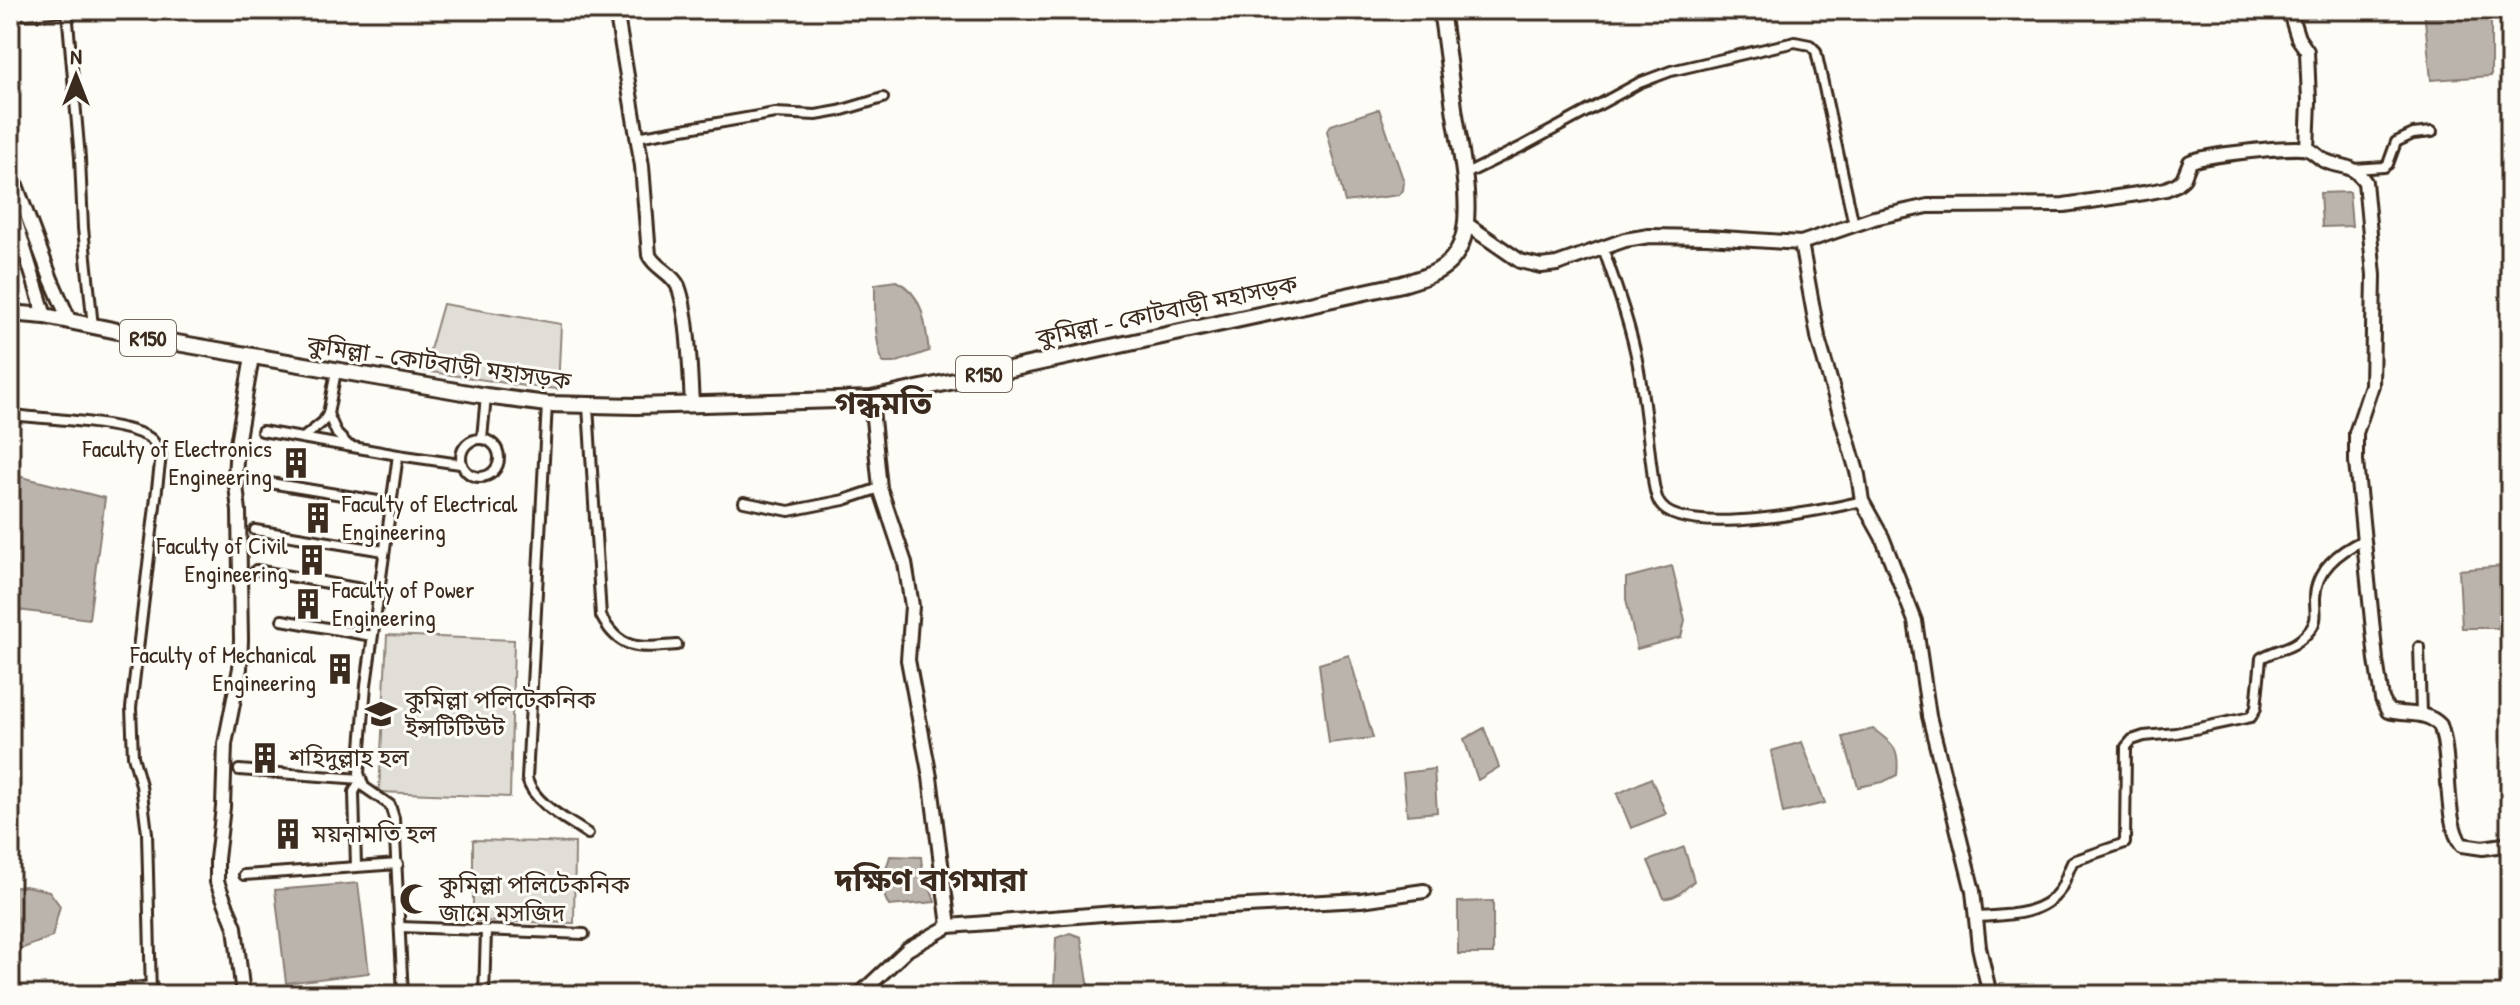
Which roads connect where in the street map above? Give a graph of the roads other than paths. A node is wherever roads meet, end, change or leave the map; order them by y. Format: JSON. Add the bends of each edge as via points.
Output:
{"nodes":[{"id":1,"x":67,"y":10,"type":"edge"},
{"id":2,"x":616,"y":10,"type":"edge"},
{"id":3,"x":1441,"y":10,"type":"edge"},
{"id":4,"x":2289,"y":10,"type":"edge"},
{"id":5,"x":10,"y":15,"type":"edge"},
{"id":6,"x":883,"y":98,"type":"dead end"},
{"id":7,"x":2432,"y":132,"type":"dead end"},
{"id":8,"x":637,"y":137,"type":"junction"},
{"id":9,"x":2307,"y":149,"type":"junction"},
{"id":10,"x":10,"y":169,"type":"edge"},
{"id":11,"x":2353,"y":169,"type":"junction"},
{"id":12,"x":1464,"y":175,"type":"junction"},
{"id":13,"x":10,"y":203,"type":"edge"},
{"id":14,"x":1465,"y":223,"type":"junction"},
{"id":15,"x":1854,"y":225,"type":"junction"},
{"id":16,"x":1801,"y":243,"type":"junction"},
{"id":17,"x":1603,"y":248,"type":"junction"},
{"id":18,"x":10,"y":313,"type":"edge"},
{"id":19,"x":45,"y":316,"type":"junction"},
{"id":20,"x":70,"y":322,"type":"junction"},
{"id":21,"x":93,"y":327,"type":"junction"},
{"id":22,"x":252,"y":357,"type":"junction"},
{"id":23,"x":336,"y":371,"type":"junction"},
{"id":24,"x":486,"y":396,"type":"junction"},
{"id":25,"x":871,"y":399,"type":"junction"},
{"id":26,"x":547,"y":404,"type":"junction"},
{"id":27,"x":692,"y":404,"type":"junction"},
{"id":28,"x":588,"y":406,"type":"junction"},
{"id":29,"x":328,"y":414,"type":"junction"},
{"id":30,"x":10,"y":415,"type":"edge"},
{"id":31,"x":262,"y":431,"type":"dead end"},
{"id":32,"x":303,"y":438,"type":"junction"},
{"id":33,"x":482,"y":438,"type":"junction"},
{"id":34,"x":351,"y":447,"type":"junction"},
{"id":35,"x":398,"y":455,"type":"junction"},
{"id":36,"x":460,"y":464,"type":"junction"},
{"id":37,"x":258,"y":481,"type":"dead end"},
{"id":38,"x":880,"y":488,"type":"junction"},
{"id":39,"x":1862,"y":501,"type":"junction"},
{"id":40,"x":744,"y":502,"type":"dead end"},
{"id":41,"x":390,"y":503,"type":"junction"},
{"id":42,"x":255,"y":530,"type":"dead end"},
{"id":43,"x":2364,"y":540,"type":"junction"},
{"id":44,"x":384,"y":551,"type":"junction"},
{"id":45,"x":256,"y":570,"type":"dead end"},
{"id":46,"x":378,"y":592,"type":"junction"},
{"id":47,"x":282,"y":620,"type":"dead end"},
{"id":48,"x":372,"y":636,"type":"junction"},
{"id":49,"x":677,"y":645,"type":"dead end"},
{"id":50,"x":2419,"y":647,"type":"dead end"},
{"id":51,"x":2421,"y":713,"type":"junction"},
{"id":52,"x":239,"y":770,"type":"dead end"},
{"id":53,"x":361,"y":779,"type":"junction"},
{"id":54,"x":588,"y":834,"type":"dead end"},
{"id":55,"x":2510,"y":844,"type":"edge"},
{"id":56,"x":398,"y":864,"type":"junction"},
{"id":57,"x":356,"y":867,"type":"junction"},
{"id":58,"x":244,"y":875,"type":"dead end"},
{"id":59,"x":1424,"y":891,"type":"dead end"},
{"id":60,"x":1977,"y":917,"type":"junction"},
{"id":61,"x":949,"y":926,"type":"junction"},
{"id":62,"x":401,"y":927,"type":"junction"},
{"id":63,"x":486,"y":931,"type":"junction"},
{"id":64,"x":584,"y":934,"type":"dead end"},
{"id":65,"x":151,"y":990,"type":"edge"},
{"id":66,"x":70,"y":995,"type":"edge"},
{"id":67,"x":243,"y":995,"type":"edge"},
{"id":68,"x":403,"y":995,"type":"edge"},
{"id":69,"x":484,"y":995,"type":"edge"},
{"id":70,"x":859,"y":995,"type":"edge"},
{"id":71,"x":1990,"y":995,"type":"edge"}],
"edges":[{"from":1,"to":5,"type":"street"},
{"from":1,"to":21,"type":"street"},
{"from":2,"to":8,"type":"main road"},
{"from":3,"to":12,"type":"main road","name":"কুমিল্লা - কোটবাড়ী মহাসড়ক","number":"R150"},
{"from":4,"to":9,"type":"main road","via":[[2307,51]]},
{"from":6,"to":8,"type":"street","via":[[816,115],[775,113]]},
{"from":7,"to":11,"type":"street","via":[[2396,142],[2384,167]]},
{"from":8,"to":27,"type":"main road","via":[[649,255],[678,288]]},
{"from":9,"to":11,"type":"main road"},
{"from":9,"to":15,"type":"main road","via":[[2196,159],[2177,184],[2144,193],[2064,205],[1928,206]]},
{"from":10,"to":20,"type":"main road"},
{"from":11,"to":43,"type":"main road","via":[[2365,182],[2374,275],[2372,385],[2356,433]]},
{"from":12,"to":14,"type":"main road","name":"কুমিল্লা - কোটবাড়ী মহাসড়ক","number":"R150"},
{"from":12,"to":15,"type":"street","via":[[1639,83],[1671,71],[1804,43],[1816,51]]},
{"from":13,"to":19,"type":"main road"},
{"from":14,"to":17,"type":"main road","via":[[1530,265],[1557,264]]},
{"from":14,"to":25,"type":"main road","name":"কুমিল্লা - কোটবাড়ী মহাসড়ক","number":"R150","via":[[1457,252],[1443,268],[1422,278]]},
{"from":15,"to":16,"type":"main road"},
{"from":16,"to":17,"type":"main road","via":[[1649,236]]},
{"from":16,"to":39,"type":"main road","via":[[1819,342]]},
{"from":17,"to":39,"type":"street","via":[[1638,363],[1660,505],[1686,517],[1729,522]]},
{"from":18,"to":19,"type":"main road","number":"R150"},
{"from":19,"to":20,"type":"main road","number":"R150"},
{"from":20,"to":21,"type":"main road","number":"R150"},
{"from":21,"to":22,"type":"main road","number":"R150"},
{"from":22,"to":23,"type":"main road","name":"কুমিল্লা - কোটবাড়ী মহাসড়ক","number":"R150"},
{"from":22,"to":67,"type":"main road","via":[[236,466],[240,668],[225,744],[217,859],[217,882],[235,927]]},
{"from":23,"to":24,"type":"main road","name":"কুমিল্লা - কোটবাড়ী মহাসড়ক","number":"R150"},
{"from":23,"to":29,"type":"street"},
{"from":24,"to":26,"type":"main road","name":"কুমিল্লা - কোটবাড়ী মহাসড়ক","number":"R150"},
{"from":24,"to":33,"type":"street"},
{"from":25,"to":27,"type":"main road","name":"কুমিল্লা - কোটবাড়ী মহাসড়ক","number":"R150"},
{"from":25,"to":38,"type":"main road"},
{"from":26,"to":28,"type":"main road","name":"কুমিল্লা - কোটবাড়ী মহাসড়ক","number":"R150"},
{"from":26,"to":54,"type":"street","via":[[527,779],[537,797]]},
{"from":27,"to":28,"type":"main road","name":"কুমিল্লা - কোটবাড়ী মহাসড়ক","number":"R150"},
{"from":28,"to":49,"type":"street","via":[[601,616],[611,634],[629,644]]},
{"from":29,"to":32,"type":"street"},
{"from":29,"to":34,"type":"street","via":[[337,434]]},
{"from":30,"to":65,"type":"street","via":[[136,432],[152,439],[161,455],[131,708],[133,756],[147,833]]},
{"from":31,"to":32,"type":"street"},
{"from":32,"to":34,"type":"street"},
{"from":33,"to":36,"type":"street","via":[[467,443]]},
{"from":33,"to":36,"type":"street","via":[[499,454],[492,475],[480,478]]},
{"from":34,"to":35,"type":"street"},
{"from":35,"to":36,"type":"street"},
{"from":35,"to":41,"type":"street"},
{"from":37,"to":41,"type":"street"},
{"from":38,"to":40,"type":"street","via":[[789,511]]},
{"from":38,"to":61,"type":"main road","via":[[905,563],[912,606],[908,660]]},
{"from":39,"to":60,"type":"main road","via":[[1915,621],[1929,716]]},
{"from":41,"to":44,"type":"street"},
{"from":42,"to":44,"type":"street"},
{"from":43,"to":51,"type":"main road","via":[[2382,699],[2388,711]]},
{"from":43,"to":60,"type":"street","via":[[2341,552],[2320,576],[2311,629],[2297,644],[2258,662],[2251,717],[2144,736],[2126,747],[2125,843],[2073,861],[2050,902]]},
{"from":44,"to":46,"type":"street"},
{"from":45,"to":46,"type":"street"},
{"from":46,"to":48,"type":"street"},
{"from":47,"to":48,"type":"street"},
{"from":48,"to":53,"type":"street"},
{"from":50,"to":51,"type":"street"},
{"from":51,"to":55,"type":"main road","via":[[2435,720],[2443,733],[2456,838],[2470,848]]},
{"from":52,"to":53,"type":"street"},
{"from":53,"to":56,"type":"street","via":[[390,805]]},
{"from":53,"to":57,"type":"street","via":[[354,792]]},
{"from":56,"to":57,"type":"street"},
{"from":56,"to":62,"type":"street"},
{"from":57,"to":58,"type":"street"},
{"from":59,"to":61,"type":"main road","via":[[1361,900]]},
{"from":60,"to":71,"type":"main road"},
{"from":61,"to":70,"type":"main road","via":[[908,949]]},
{"from":62,"to":63,"type":"street"},
{"from":62,"to":68,"type":"street"},
{"from":63,"to":64,"type":"street"},
{"from":63,"to":69,"type":"street"},
{"from":65,"to":66,"type":"street"}]}
